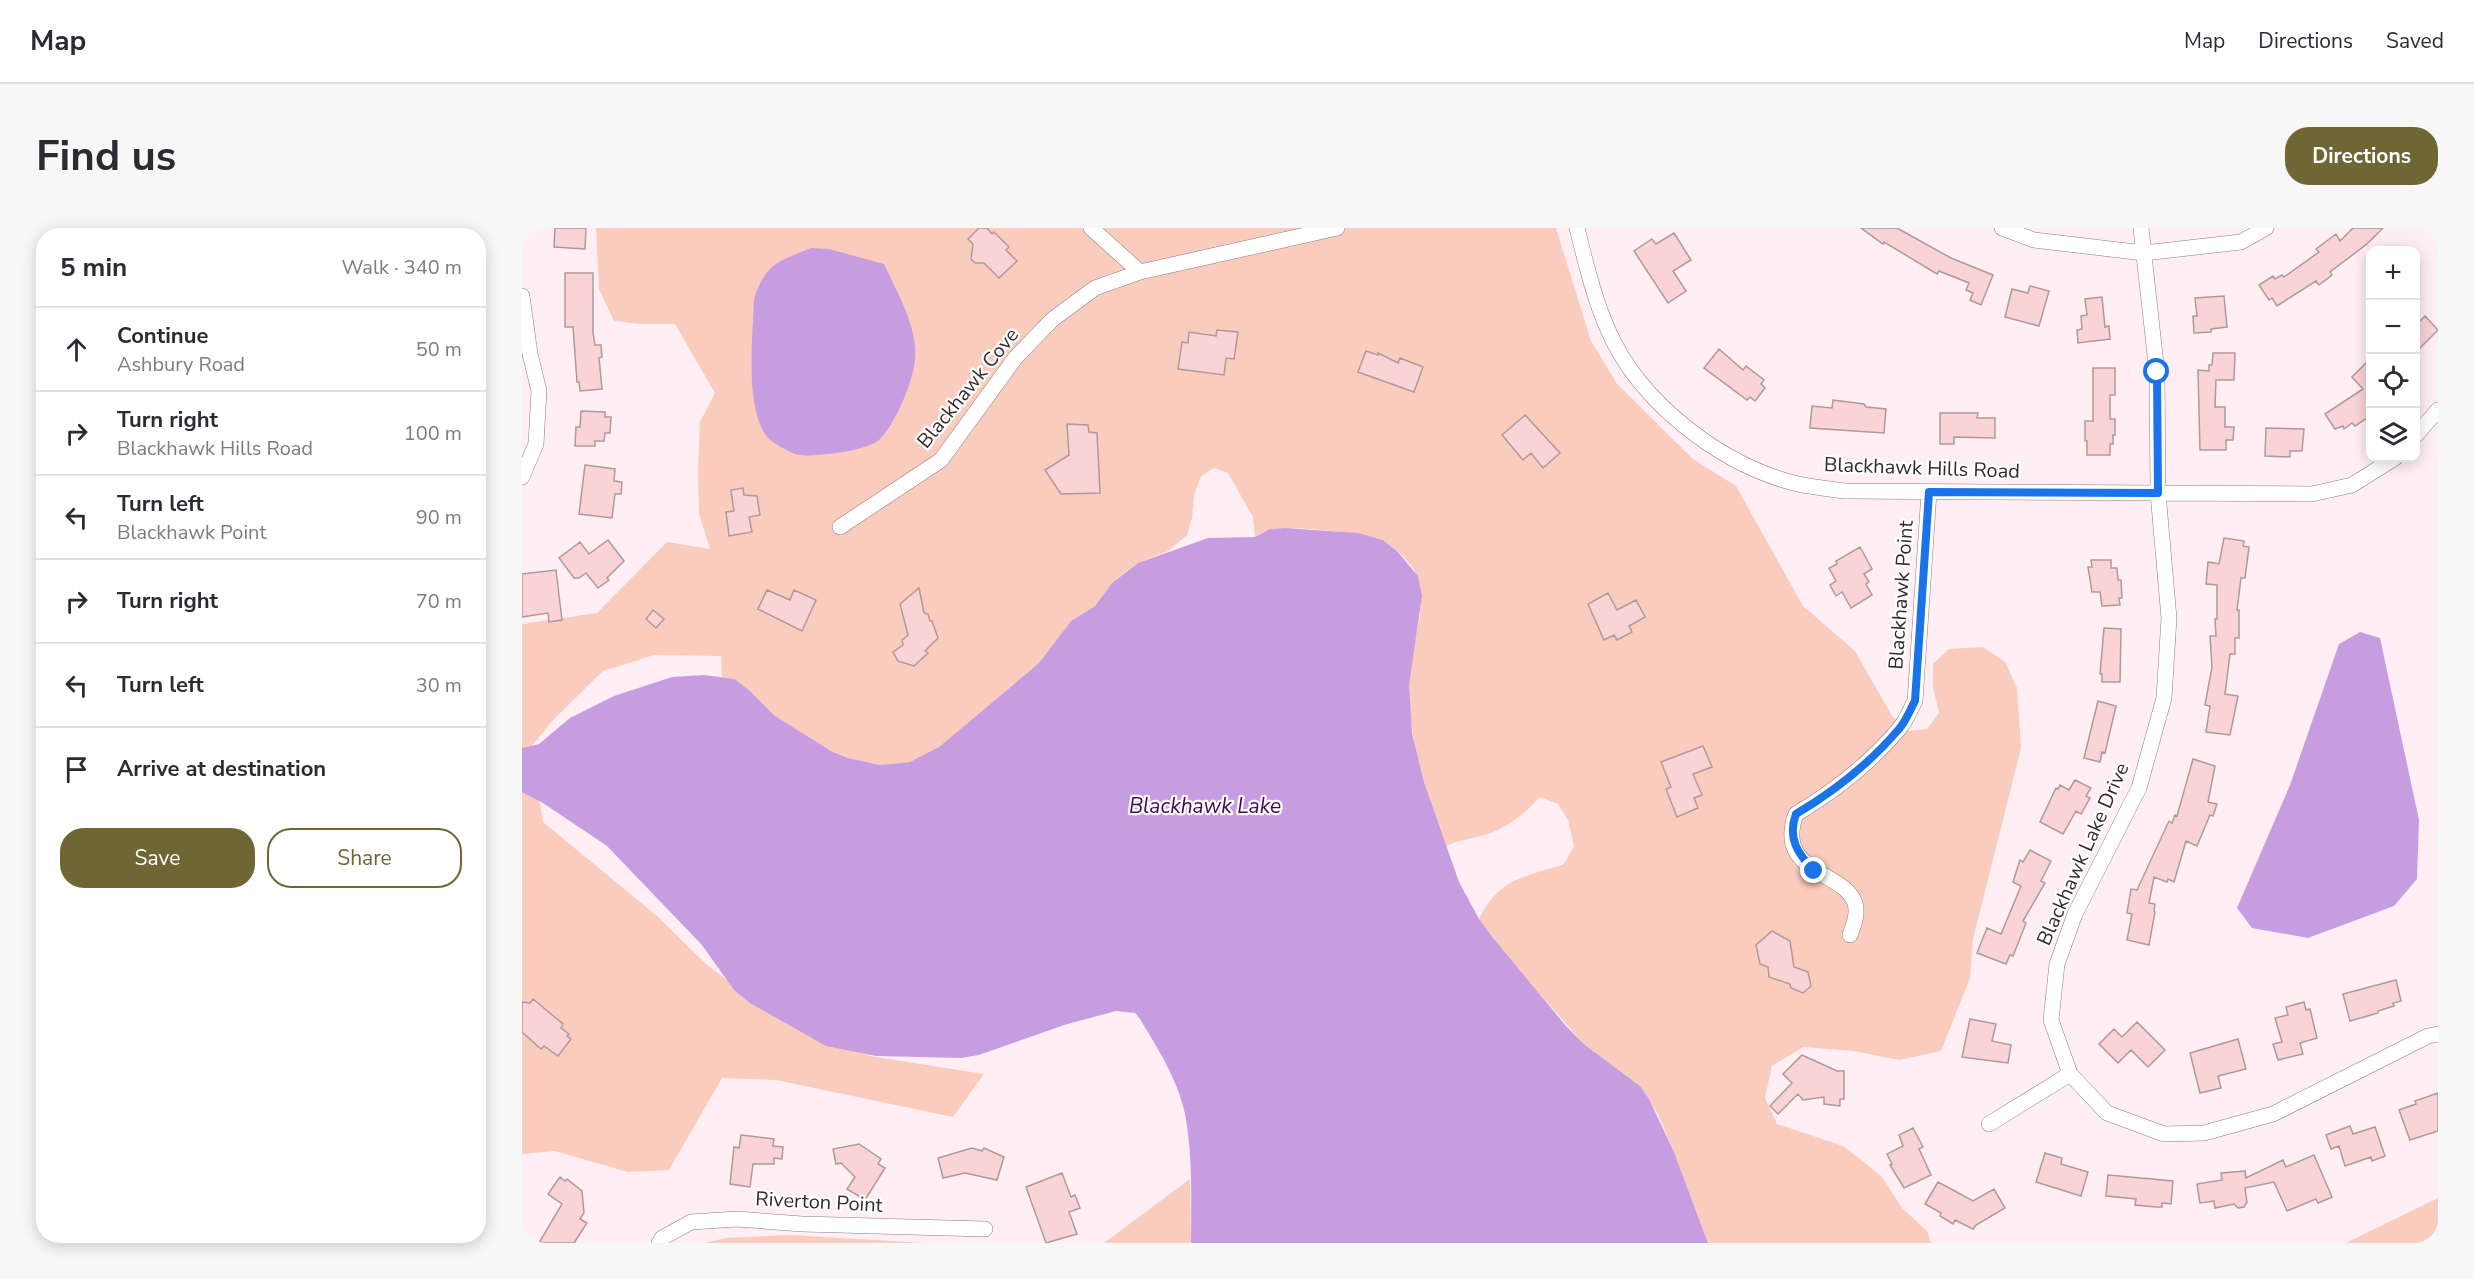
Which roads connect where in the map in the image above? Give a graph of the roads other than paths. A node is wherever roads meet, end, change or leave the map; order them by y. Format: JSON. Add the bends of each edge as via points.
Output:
{"nodes":[{"id":1,"x":1091,"y":228,"type":"edge"},
{"id":2,"x":1337,"y":228,"type":"edge"},
{"id":3,"x":1577,"y":228,"type":"edge"},
{"id":4,"x":2002,"y":228,"type":"edge"},
{"id":5,"x":2141,"y":228,"type":"edge"},
{"id":6,"x":2266,"y":228,"type":"edge"},
{"id":7,"x":2144,"y":253,"type":"junction"},
{"id":8,"x":1140,"y":272,"type":"junction"},
{"id":9,"x":522,"y":296,"type":"edge"},
{"id":10,"x":2438,"y":410,"type":"edge"},
{"id":11,"x":2420,"y":430,"type":"edge"},
{"id":12,"x":2389,"y":462,"type":"edge"},
{"id":13,"x":522,"y":477,"type":"edge"},
{"id":14,"x":1929,"y":492,"type":"junction"},
{"id":15,"x":2158,"y":493,"type":"junction"},
{"id":16,"x":840,"y":527,"type":"dead end"},
{"id":17,"x":1850,"y":934,"type":"dead end"},
{"id":18,"x":2438,"y":1035,"type":"edge"},
{"id":19,"x":2070,"y":1074,"type":"junction"},
{"id":20,"x":1989,"y":1124,"type":"dead end"},
{"id":21,"x":985,"y":1229,"type":"dead end"},
{"id":22,"x":659,"y":1243,"type":"edge"}],
"edges":[{"from":1,"to":8,"type":"street"},
{"from":2,"to":8,"type":"street","name":"Blackhawk Cove"},
{"from":3,"to":14,"type":"street","name":"Blackhawk Hills Road","via":[[1592,287],[1610,334],[1639,381],[1677,421],[1730,458],[1790,482],[1844,491]]},
{"from":4,"to":7,"type":"street","via":[[2034,240]]},
{"from":5,"to":7,"type":"street","name":"Blackhawk Lake Drive"},
{"from":6,"to":7,"type":"street","via":[[2241,242]]},
{"from":7,"to":15,"type":"street","name":"Blackhawk Lake Drive","via":[[2157,372]]},
{"from":8,"to":16,"type":"street","name":"Blackhawk Cove","via":[[1095,288],[1053,319],[1016,357],[942,460]]},
{"from":9,"to":13,"type":"street","via":[[539,391],[536,444]]},
{"from":10,"to":11,"type":"street"},
{"from":12,"to":15,"type":"street","name":"Blackhawk Hills Road","via":[[2352,485],[2312,494]]},
{"from":14,"to":15,"type":"street","name":"Blackhawk Hills Road"},
{"from":14,"to":17,"type":"street","name":"Blackhawk Point","via":[[1915,701],[1901,727],[1845,780],[1796,814],[1792,824],[1798,855],[1814,871],[1849,893],[1855,903],[1856,918]]},
{"from":15,"to":19,"type":"street","name":"Blackhawk Lake Drive","via":[[2169,618],[2164,698],[2139,788],[2075,914],[2057,964],[2051,1020]]},
{"from":18,"to":19,"type":"street","name":"Blackhawk Lake Drive","via":[[2428,1036],[2272,1114],[2204,1133],[2164,1134],[2107,1113]]},
{"from":19,"to":20,"type":"street"},
{"from":21,"to":22,"type":"street","name":"Riverton Point","via":[[737,1219],[691,1222]]}]}
